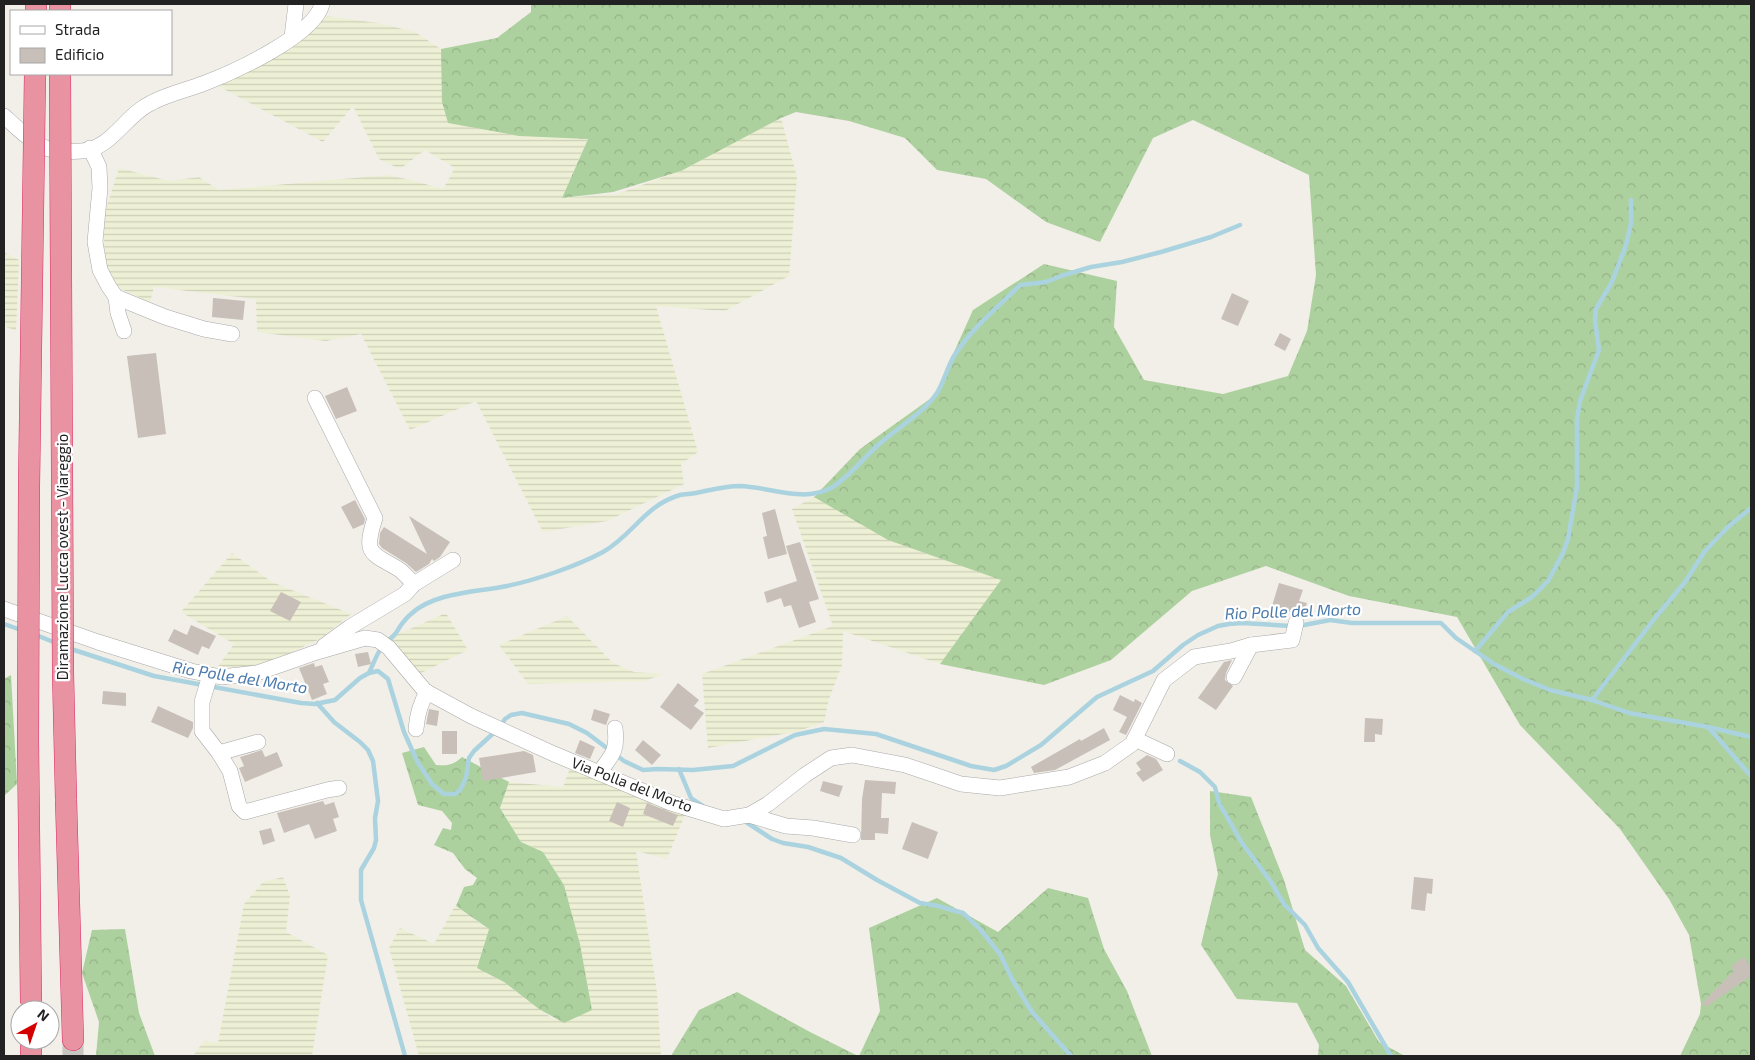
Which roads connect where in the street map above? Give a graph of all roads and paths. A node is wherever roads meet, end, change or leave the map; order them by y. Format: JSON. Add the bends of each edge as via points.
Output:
{"nodes":[{"id":1,"x":296,"y":4,"type":"edge"},
{"id":2,"x":322,"y":4,"type":"edge"},
{"id":3,"x":292,"y":37,"type":"junction"},
{"id":4,"x":35,"y":75,"type":"edge"},
{"id":5,"x":60,"y":75,"type":"edge"},
{"id":6,"x":4,"y":116,"type":"edge"},
{"id":7,"x":90,"y":148,"type":"junction"},
{"id":8,"x":116,"y":296,"type":"junction"},
{"id":9,"x":124,"y":331,"type":"dead end"},
{"id":10,"x":232,"y":334,"type":"dead end"},
{"id":11,"x":315,"y":398,"type":"dead end"},
{"id":12,"x":453,"y":560,"type":"dead end"},
{"id":13,"x":414,"y":584,"type":"junction"},
{"id":14,"x":4,"y":609,"type":"edge"},
{"id":15,"x":1294,"y":632,"type":"dead end"},
{"id":16,"x":1251,"y":645,"type":"junction"},
{"id":17,"x":317,"y":652,"type":"junction"},
{"id":18,"x":1234,"y":677,"type":"dead end"},
{"id":19,"x":208,"y":681,"type":"junction"},
{"id":20,"x":427,"y":692,"type":"junction"},
{"id":21,"x":615,"y":728,"type":"dead end"},
{"id":22,"x":416,"y":729,"type":"dead end"},
{"id":23,"x":1135,"y":739,"type":"junction"},
{"id":24,"x":258,"y":742,"type":"dead end"},
{"id":25,"x":219,"y":753,"type":"junction"},
{"id":26,"x":1167,"y":754,"type":"dead end"},
{"id":27,"x":599,"y":772,"type":"junction"},
{"id":28,"x":339,"y":788,"type":"dead end"},
{"id":29,"x":747,"y":815,"type":"junction"},
{"id":30,"x":854,"y":835,"type":"dead end"},
{"id":31,"x":31,"y":1000,"type":"edge"},
{"id":32,"x":73,"y":1040,"type":"tunnel mouth"}],
"edges":[{"from":1,"to":3,"type":"street"},
{"from":2,"to":3,"type":"street","via":[[314,20]]},
{"from":3,"to":7,"type":"street","via":[[237,69],[143,107],[106,143]]},
{"from":4,"to":31,"type":"highway","bridge":true,"via":[[29,497]]},
{"from":5,"to":32,"type":"highway","name":"Diramazione Lucca ovest - Viareggio","bridge":true,"via":[[63,674]]},
{"from":6,"to":7,"type":"street","via":[[47,148],[81,152]]},
{"from":7,"to":8,"type":"street","via":[[99,167],[95,242],[100,270]]},
{"from":8,"to":9,"type":"street"},
{"from":8,"to":10,"type":"street","via":[[166,317]]},
{"from":11,"to":13,"type":"street","via":[[375,518],[369,544],[374,556],[402,572]]},
{"from":12,"to":13,"type":"street"},
{"from":13,"to":17,"type":"street","via":[[405,594],[350,627]]},
{"from":14,"to":19,"type":"street","name":"Via Polla del Morto","via":[[191,671]]},
{"from":15,"to":16,"type":"street","name":"Via Polla del Morto"},
{"from":16,"to":18,"type":"street"},
{"from":16,"to":23,"type":"street","name":"Via Polla del Morto","via":[[1194,657],[1164,680]]},
{"from":17,"to":19,"type":"street","name":"Via Polla del Morto","via":[[257,673]]},
{"from":17,"to":20,"type":"street","name":"Via Polla del Morto","via":[[365,638],[384,644]]},
{"from":19,"to":25,"type":"street","via":[[202,702],[202,731]]},
{"from":20,"to":22,"type":"street","via":[[416,719]]},
{"from":20,"to":27,"type":"street","name":"Via Polla del Morto","via":[[498,729]]},
{"from":21,"to":27,"type":"street","via":[[617,743]]},
{"from":23,"to":26,"type":"street"},
{"from":23,"to":29,"type":"street","name":"Via Polla del Morto","via":[[1105,763],[1069,777],[1000,788],[961,784],[905,765],[861,756],[831,758],[768,804]]},
{"from":24,"to":25,"type":"street"},
{"from":25,"to":28,"type":"street","via":[[230,771],[239,806],[245,812]]},
{"from":27,"to":29,"type":"street","name":"Via Polla del Morto","via":[[671,803],[724,819]]},
{"from":29,"to":30,"type":"street","via":[[786,826]]}]}
